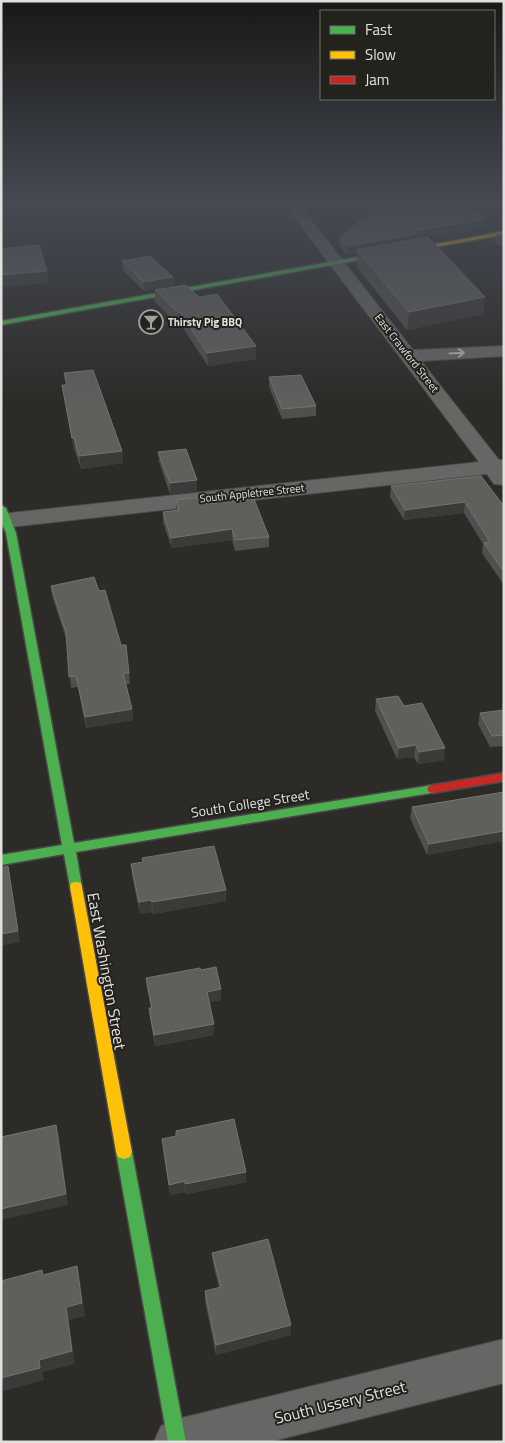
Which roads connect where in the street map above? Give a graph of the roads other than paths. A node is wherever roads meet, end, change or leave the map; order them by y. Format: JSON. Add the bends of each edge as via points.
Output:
{"nodes":[{"id":1,"x":301,"y":269,"type":"edge"},
{"id":2,"x":341,"y":269,"type":"edge"},
{"id":3,"x":1,"y":323,"type":"edge"},
{"id":4,"x":504,"y":351,"type":"edge"},
{"id":5,"x":409,"y":356,"type":"junction"},
{"id":6,"x":500,"y":471,"type":"edge"},
{"id":7,"x":3,"y":517,"type":"edge"},
{"id":8,"x":504,"y":777,"type":"edge"},
{"id":9,"x":68,"y":847,"type":"junction"},
{"id":10,"x":1,"y":860,"type":"edge"},
{"id":11,"x":504,"y":1362,"type":"edge"},
{"id":12,"x":177,"y":1442,"type":"edge"}],
"edges":[{"from":1,"to":3,"type":"street"},
{"from":2,"to":5,"type":"street","name":"East Crawford Street"},
{"from":5,"to":4,"type":"street","one_way":true},
{"from":5,"to":6,"type":"street","name":"East Crawford Street"},
{"from":6,"to":7,"type":"street","name":"South Appletree Street"},
{"from":7,"to":9,"type":"street","name":"East Washington Street","via":[[11,533]]},
{"from":8,"to":9,"type":"street","name":"South College Street"},
{"from":9,"to":10,"type":"street","name":"South College Street"},
{"from":9,"to":12,"type":"street","name":"East Washington Street"},
{"from":11,"to":12,"type":"street","name":"South Ussery Street"}]}
